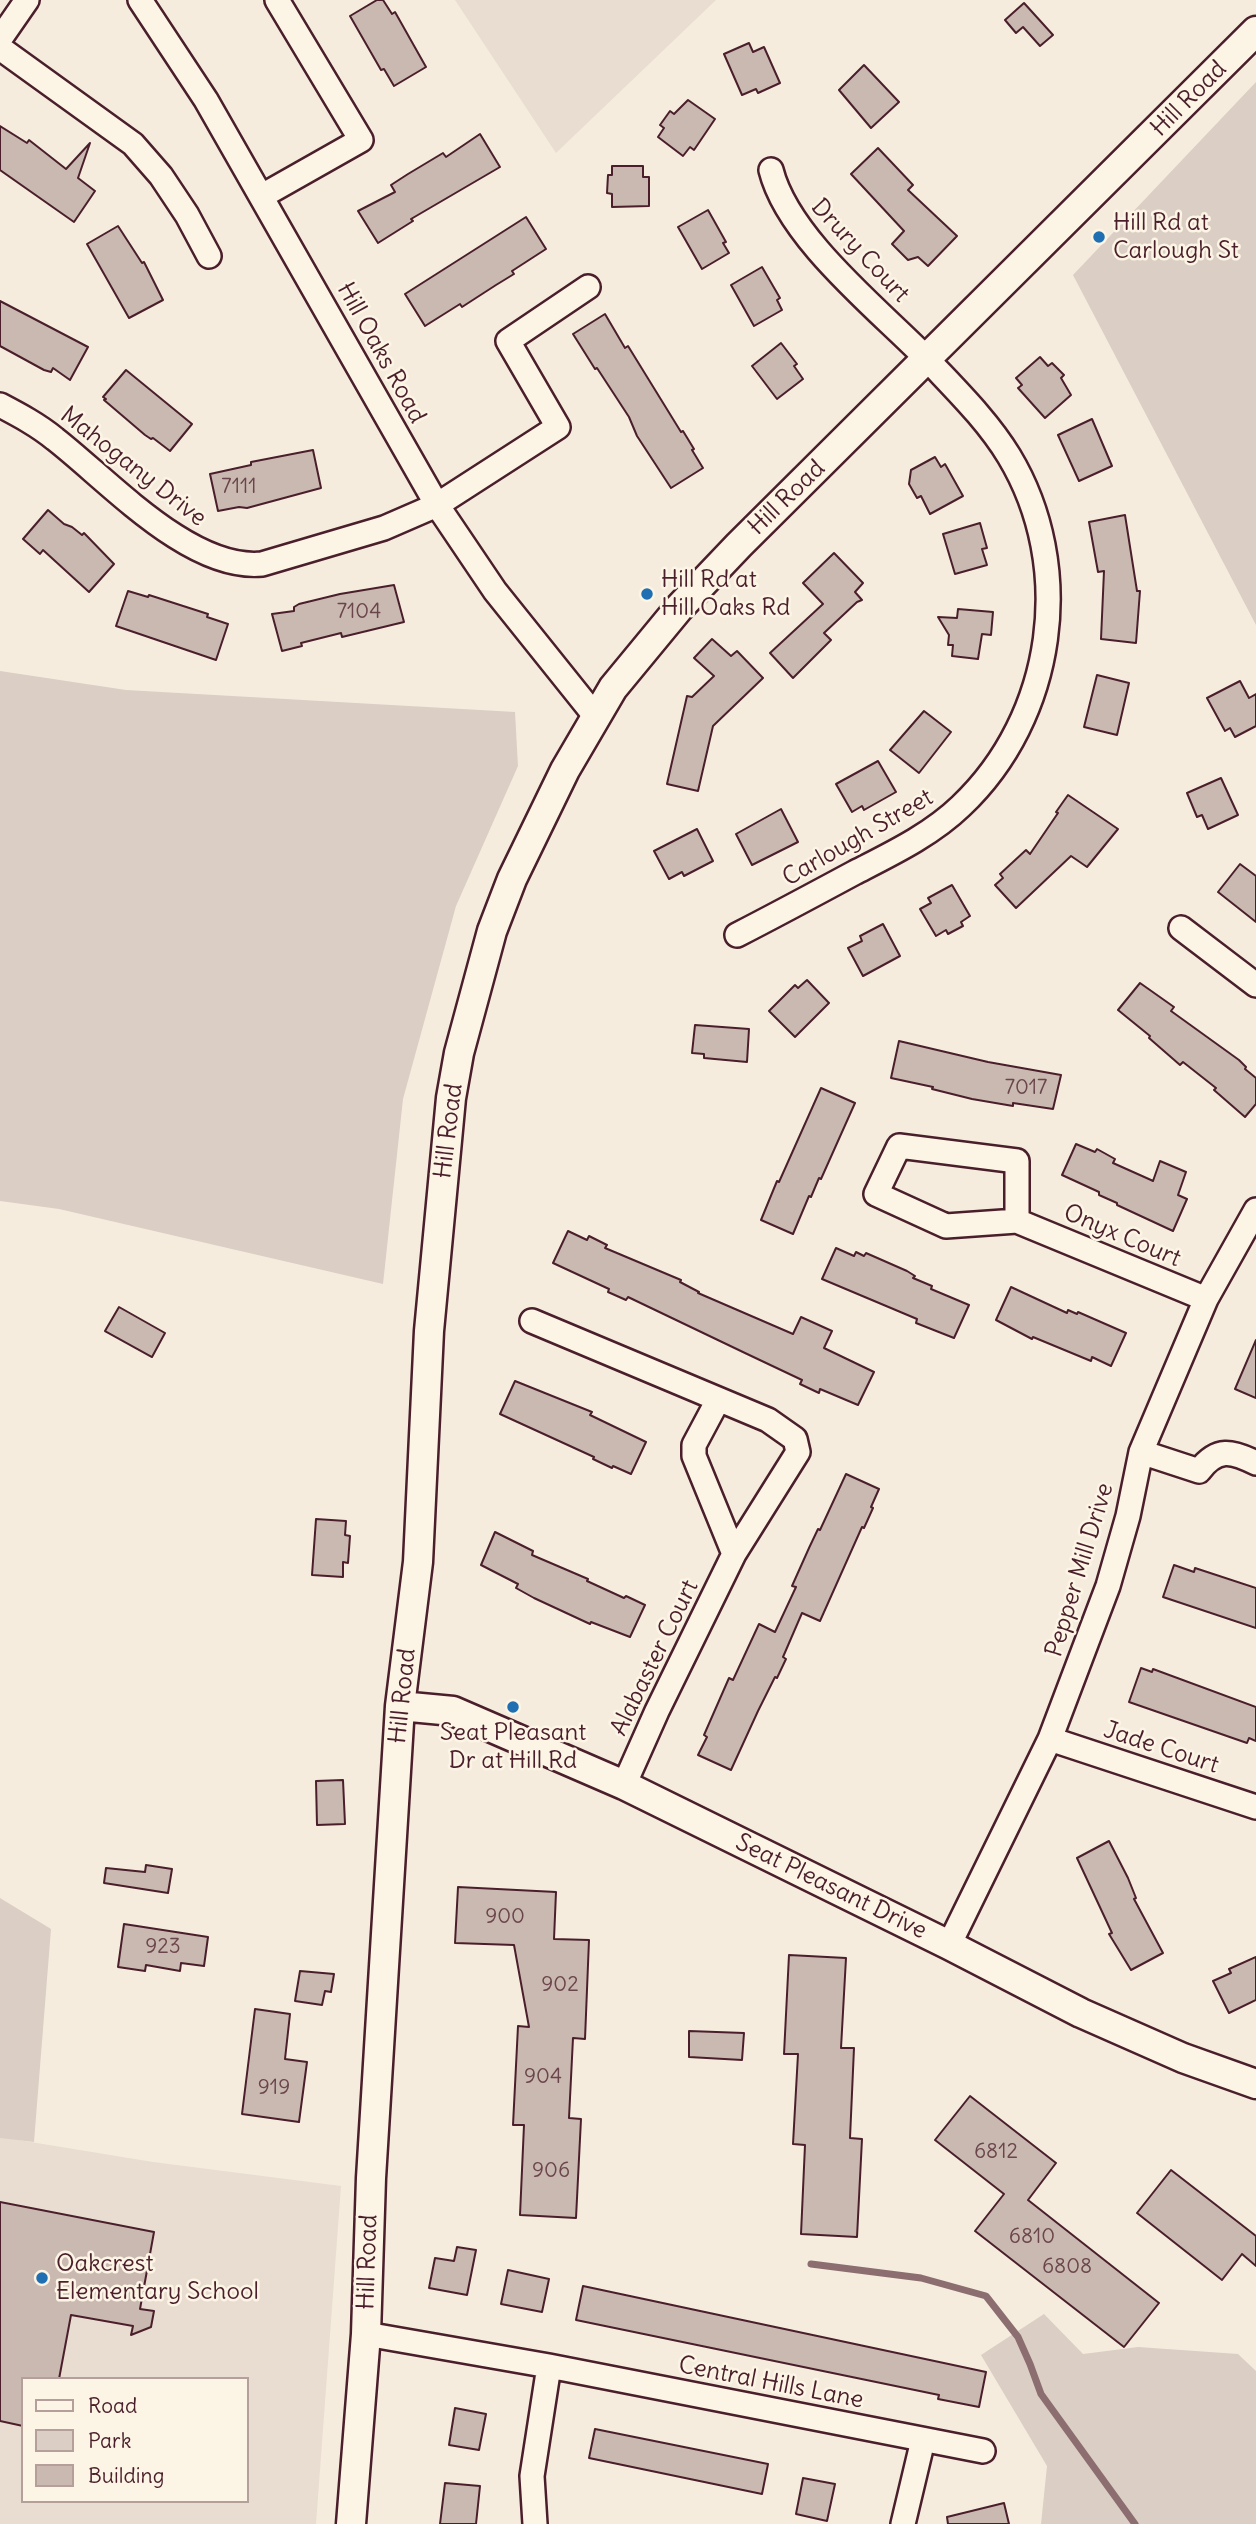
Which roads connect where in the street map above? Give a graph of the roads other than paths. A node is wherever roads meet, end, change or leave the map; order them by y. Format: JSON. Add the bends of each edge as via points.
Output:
{"nodes":[{"id":1,"x":27,"y":0,"type":"edge"},
{"id":2,"x":140,"y":0,"type":"edge"},
{"id":3,"x":277,"y":0,"type":"edge"},
{"id":4,"x":1256,"y":31,"type":"edge"},
{"id":5,"x":0,"y":39,"type":"edge"},
{"id":6,"x":0,"y":48,"type":"edge"},
{"id":7,"x":771,"y":170,"type":"dead end"},
{"id":8,"x":262,"y":196,"type":"junction"},
{"id":9,"x":209,"y":256,"type":"dead end"},
{"id":10,"x":588,"y":287,"type":"dead end"},
{"id":11,"x":926,"y":358,"type":"junction"},
{"id":12,"x":0,"y":405,"type":"edge"},
{"id":13,"x":437,"y":505,"type":"junction"},
{"id":14,"x":596,"y":717,"type":"junction"},
{"id":15,"x":1181,"y":928,"type":"dead end"},
{"id":16,"x":737,"y":935,"type":"dead end"},
{"id":17,"x":1256,"y":985,"type":"edge"},
{"id":18,"x":1256,"y":1210,"type":"edge"},
{"id":19,"x":1017,"y":1221,"type":"junction"},
{"id":20,"x":1206,"y":1299,"type":"junction"},
{"id":21,"x":531,"y":1321,"type":"dead end"},
{"id":22,"x":718,"y":1400,"type":"junction"},
{"id":23,"x":1141,"y":1452,"type":"junction"},
{"id":24,"x":1256,"y":1463,"type":"edge"},
{"id":25,"x":734,"y":1554,"type":"junction"},
{"id":26,"x":400,"y":1706,"type":"junction"},
{"id":27,"x":1050,"y":1740,"type":"junction"},
{"id":28,"x":624,"y":1785,"type":"junction"},
{"id":29,"x":1256,"y":1807,"type":"edge"},
{"id":30,"x":950,"y":1945,"type":"junction"},
{"id":31,"x":1256,"y":2084,"type":"edge"},
{"id":32,"x":366,"y":2334,"type":"junction"},
{"id":33,"x":549,"y":2366,"type":"junction"},
{"id":34,"x":923,"y":2440,"type":"junction"},
{"id":35,"x":983,"y":2451,"type":"dead end"},
{"id":36,"x":351,"y":2524,"type":"edge"},
{"id":37,"x":534,"y":2524,"type":"edge"},
{"id":38,"x":903,"y":2524,"type":"edge"}],
"edges":[{"from":1,"to":5,"type":"street"},
{"from":2,"to":8,"type":"street","name":"Hill Oaks Road"},
{"from":3,"to":8,"type":"street","via":[[361,140]]},
{"from":4,"to":11,"type":"street","name":"Hill Road"},
{"from":6,"to":9,"type":"street","via":[[133,144],[187,215]]},
{"from":7,"to":11,"type":"street","name":"Drury Court","via":[[799,229]]},
{"from":8,"to":13,"type":"street","name":"Hill Oaks Road"},
{"from":10,"to":13,"type":"street","name":"Mahogany Drive","via":[[508,341],[558,427]]},
{"from":11,"to":14,"type":"street","name":"Hill Road","via":[[678,608],[613,688]]},
{"from":11,"to":16,"type":"street","name":"Carlough Street","via":[[996,436],[1032,503],[1047,563],[1049,593],[1038,681],[1000,760],[961,807],[886,857]]},
{"from":12,"to":13,"type":"street","name":"Mahogany Drive","via":[[53,437],[193,548],[226,562],[262,564],[307,553]]},
{"from":13,"to":14,"type":"street","name":"Hill Oaks Road","via":[[495,591]]},
{"from":14,"to":26,"type":"street","name":"Hill Road","via":[[512,879],[492,931],[459,1053],[429,1331],[418,1562]]},
{"from":15,"to":17,"type":"street"},
{"from":18,"to":20,"type":"street","name":"Pepper Mill Drive"},
{"from":19,"to":19,"type":"street","name":"Onyx Court","via":[[946,1226],[876,1194],[899,1146],[1017,1161]]},
{"from":19,"to":20,"type":"street","name":"Onyx Court"},
{"from":20,"to":23,"type":"street","name":"Pepper Mill Drive"},
{"from":21,"to":22,"type":"street","name":"Alabaster Court"},
{"from":22,"to":25,"type":"street","via":[[694,1445],[694,1456]]},
{"from":22,"to":25,"type":"street","name":"Alabaster Court","via":[[768,1420],[795,1439],[797,1451]]},
{"from":23,"to":24,"type":"street","via":[[1199,1471],[1207,1460],[1223,1452]]},
{"from":23,"to":27,"type":"street","name":"Pepper Mill Drive","via":[[1108,1586]]},
{"from":25,"to":28,"type":"street","name":"Alabaster Court"},
{"from":26,"to":28,"type":"street","name":"Seat Pleasant Drive","via":[[453,1711]]},
{"from":26,"to":32,"type":"street","name":"Hill Road"},
{"from":27,"to":29,"type":"street","name":"Jade Court"},
{"from":27,"to":30,"type":"street","name":"Pepper Mill Drive"},
{"from":28,"to":30,"type":"street","name":"Seat Pleasant Drive"},
{"from":30,"to":31,"type":"street","name":"Seat Pleasant Drive","via":[[1119,2031]]},
{"from":32,"to":33,"type":"street","name":"Central Hills Lane"},
{"from":32,"to":36,"type":"street","name":"Hill Road"},
{"from":33,"to":34,"type":"street","name":"Central Hills Lane"},
{"from":33,"to":37,"type":"street","via":[[532,2476]]},
{"from":34,"to":35,"type":"street","name":"Central Hills Lane"},
{"from":34,"to":38,"type":"street"}]}
